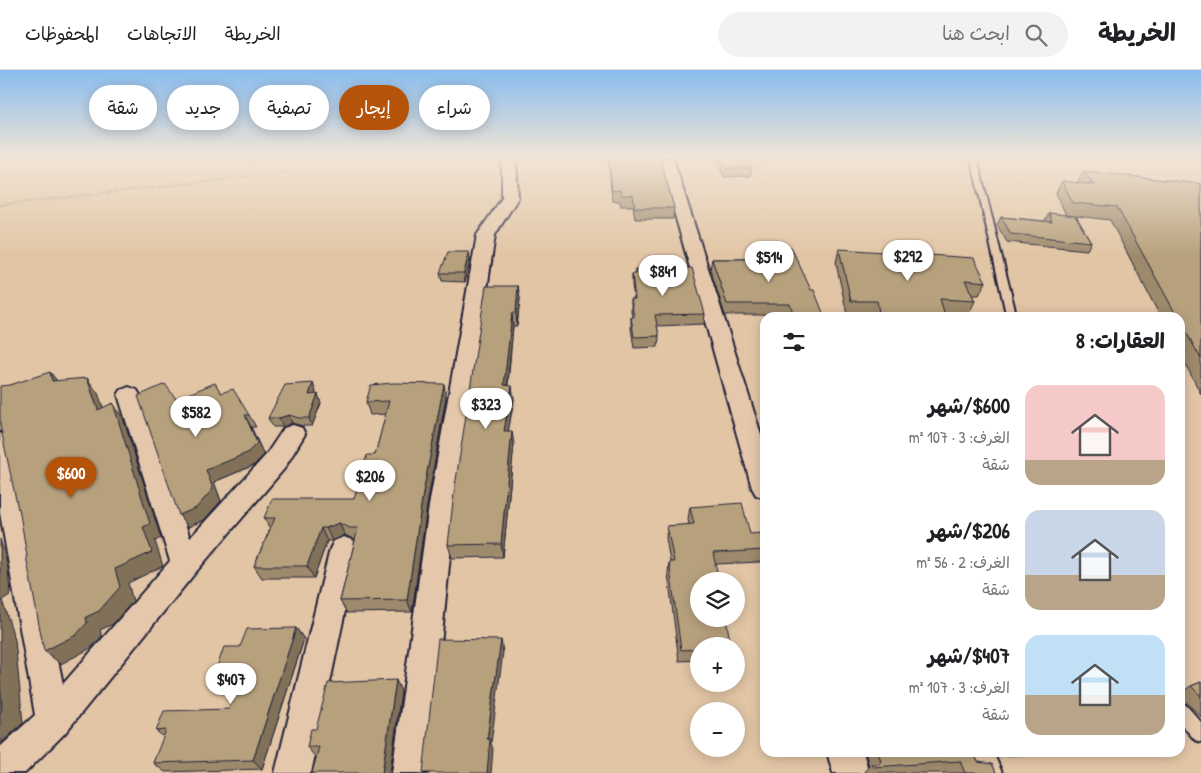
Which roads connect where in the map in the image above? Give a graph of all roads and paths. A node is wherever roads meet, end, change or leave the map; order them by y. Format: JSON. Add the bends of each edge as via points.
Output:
{"nodes":[{"id":1,"x":124,"y":191,"type":"edge"},
{"id":2,"x":510,"y":191,"type":"edge"},
{"id":3,"x":676,"y":191,"type":"edge"},
{"id":4,"x":982,"y":191,"type":"edge"},
{"id":5,"x":0,"y":205,"type":"edge"},
{"id":6,"x":1011,"y":312,"type":"edge"},
{"id":7,"x":130,"y":395,"type":"dead end"},
{"id":8,"x":293,"y":434,"type":"dead end"},
{"id":9,"x":0,"y":442,"type":"edge"},
{"id":10,"x":760,"y":471,"type":"edge"},
{"id":11,"x":344,"y":549,"type":"dead end"},
{"id":12,"x":185,"y":564,"type":"junction"},
{"id":13,"x":1185,"y":716,"type":"edge"},
{"id":14,"x":53,"y":721,"type":"junction"},
{"id":15,"x":1201,"y":734,"type":"edge"},
{"id":16,"x":846,"y":757,"type":"edge"},
{"id":17,"x":977,"y":757,"type":"edge"},
{"id":18,"x":0,"y":772,"type":"edge"},
{"id":19,"x":293,"y":773,"type":"edge"},
{"id":20,"x":410,"y":773,"type":"edge"},
{"id":21,"x":851,"y":773,"type":"edge"},
{"id":22,"x":984,"y":773,"type":"edge"}],
"edges":[{"from":1,"to":5,"type":"path"},
{"from":2,"to":20,"type":"street","via":[[510,198],[486,234],[484,244],[442,506]]},
{"from":3,"to":10,"type":"street"},
{"from":4,"to":6,"type":"lane"},
{"from":7,"to":12,"type":"street"},
{"from":8,"to":12,"type":"street","via":[[275,462]]},
{"from":9,"to":14,"type":"street"},
{"from":11,"to":19,"type":"street"},
{"from":12,"to":14,"type":"street"},
{"from":13,"to":15,"type":"lane"},
{"from":14,"to":18,"type":"street"},
{"from":16,"to":21,"type":"street"},
{"from":17,"to":22,"type":"street"}]}
